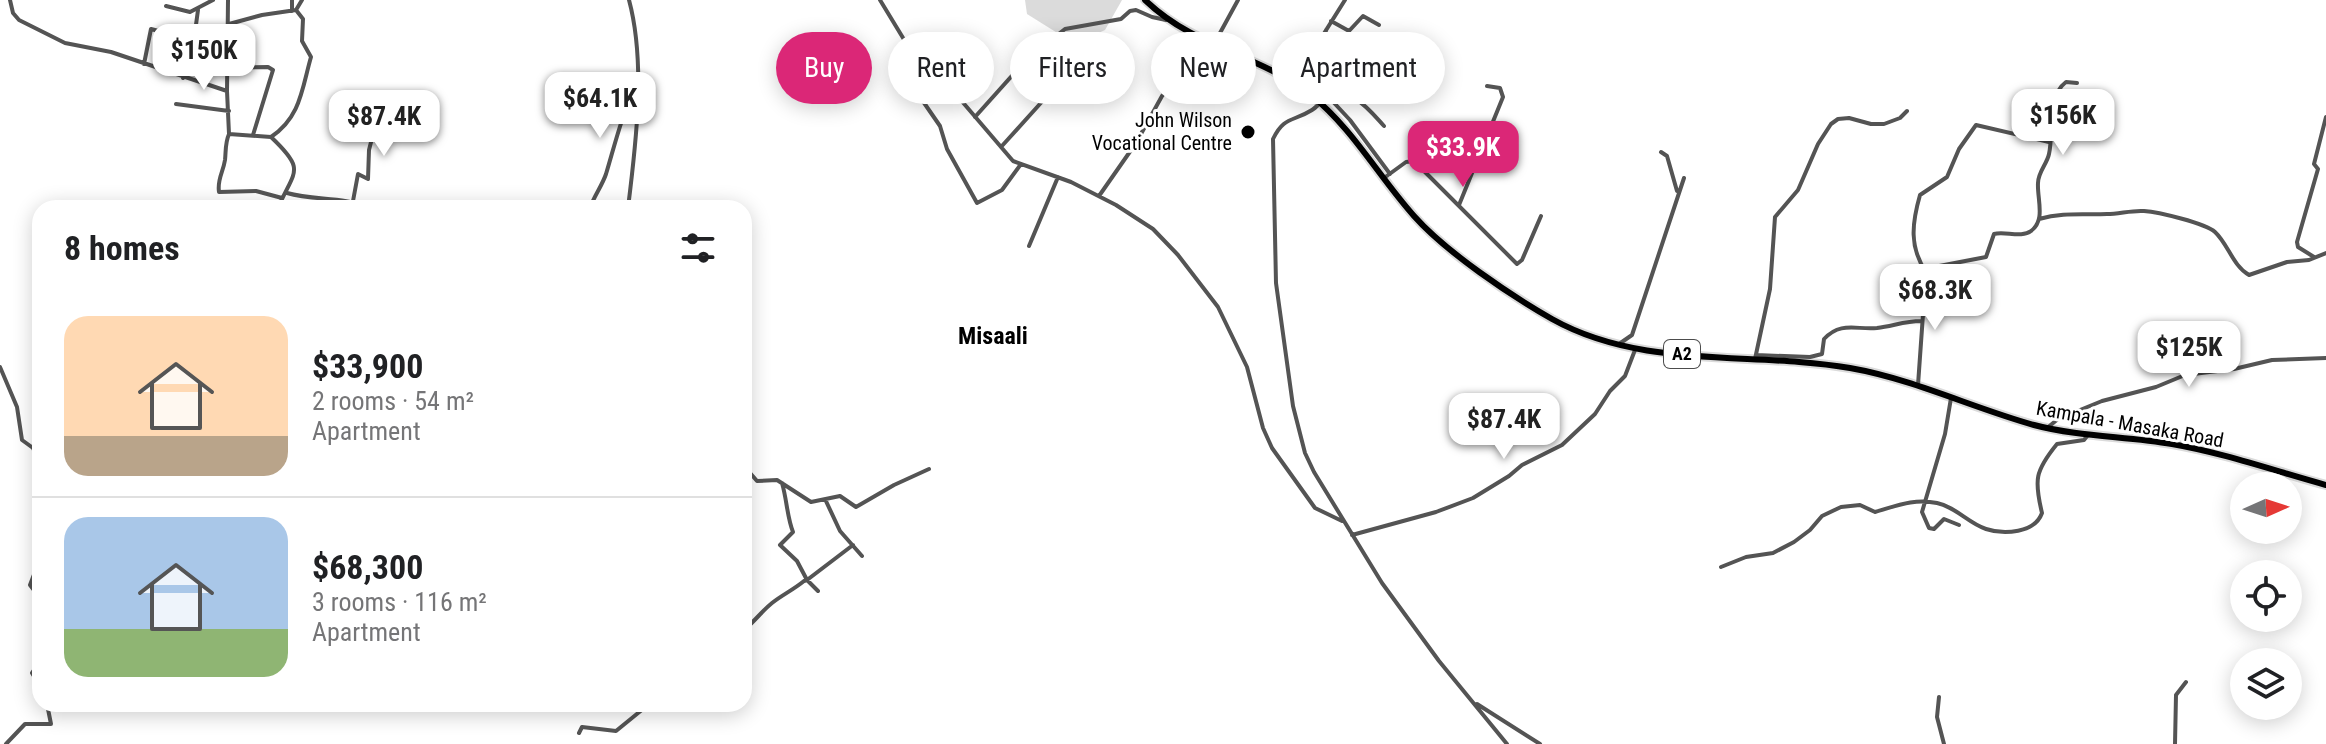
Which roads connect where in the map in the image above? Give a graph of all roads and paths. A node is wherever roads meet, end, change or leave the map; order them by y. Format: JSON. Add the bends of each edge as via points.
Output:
{"nodes":[{"id":1,"x":10,"y":0,"type":"edge"},
{"id":2,"x":213,"y":0,"type":"edge"},
{"id":3,"x":228,"y":0,"type":"edge"},
{"id":4,"x":292,"y":0,"type":"edge"},
{"id":5,"x":302,"y":0,"type":"edge"},
{"id":6,"x":629,"y":0,"type":"edge"},
{"id":7,"x":880,"y":0,"type":"edge"},
{"id":8,"x":1145,"y":0,"type":"edge"},
{"id":9,"x":1238,"y":0,"type":"edge"},
{"id":10,"x":1345,"y":0,"type":"edge"},
{"id":11,"x":166,"y":6,"type":"dead end"},
{"id":12,"x":198,"y":10,"type":"junction"},
{"id":13,"x":294,"y":11,"type":"junction"},
{"id":14,"x":1168,"y":20,"type":"junction"},
{"id":15,"x":1331,"y":21,"type":"junction"},
{"id":16,"x":229,"y":24,"type":"junction"},
{"id":17,"x":1379,"y":25,"type":"dead end"},
{"id":18,"x":1326,"y":30,"type":"edge"},
{"id":19,"x":899,"y":32,"type":"edge"},
{"id":20,"x":1062,"y":32,"type":"edge"},
{"id":21,"x":1189,"y":32,"type":"edge"},
{"id":22,"x":1221,"y":32,"type":"edge"},
{"id":23,"x":166,"y":51,"type":"dead end"},
{"id":24,"x":144,"y":65,"type":"junction"},
{"id":25,"x":228,"y":68,"type":"junction"},
{"id":26,"x":183,"y":78,"type":"junction"},
{"id":27,"x":1010,"y":78,"type":"edge"},
{"id":28,"x":637,"y":83,"type":"junction"},
{"id":29,"x":2077,"y":83,"type":"dead end"},
{"id":30,"x":1487,"y":86,"type":"dead end"},
{"id":31,"x":227,"y":91,"type":"junction"},
{"id":32,"x":381,"y":103,"type":"dead end"},
{"id":33,"x":176,"y":104,"type":"dead end"},
{"id":34,"x":924,"y":104,"type":"edge"},
{"id":35,"x":964,"y":104,"type":"edge"},
{"id":36,"x":1040,"y":104,"type":"edge"},
{"id":37,"x":1158,"y":104,"type":"edge"},
{"id":38,"x":1319,"y":104,"type":"edge"},
{"id":39,"x":1321,"y":104,"type":"edge"},
{"id":40,"x":1334,"y":104,"type":"edge"},
{"id":41,"x":1363,"y":104,"type":"edge"},
{"id":42,"x":229,"y":111,"type":"junction"},
{"id":43,"x":1907,"y":111,"type":"dead end"},
{"id":44,"x":975,"y":117,"type":"junction"},
{"id":45,"x":2326,"y":117,"type":"edge"},
{"id":46,"x":1384,"y":126,"type":"dead end"},
{"id":47,"x":229,"y":134,"type":"junction"},
{"id":48,"x":253,"y":135,"type":"junction"},
{"id":49,"x":271,"y":137,"type":"junction"},
{"id":50,"x":2049,"y":142,"type":"junction"},
{"id":51,"x":1001,"y":147,"type":"junction"},
{"id":52,"x":1661,"y":152,"type":"dead end"},
{"id":53,"x":1021,"y":164,"type":"junction"},
{"id":54,"x":1387,"y":176,"type":"junction"},
{"id":55,"x":1058,"y":177,"type":"junction"},
{"id":56,"x":1684,"y":178,"type":"dead end"},
{"id":57,"x":287,"y":193,"type":"junction"},
{"id":58,"x":1678,"y":193,"type":"junction"},
{"id":59,"x":1099,"y":196,"type":"junction"},
{"id":60,"x":282,"y":198,"type":"joint"},
{"id":61,"x":337,"y":200,"type":"edge"},
{"id":62,"x":353,"y":200,"type":"edge"},
{"id":63,"x":593,"y":200,"type":"edge"},
{"id":64,"x":629,"y":200,"type":"edge"},
{"id":65,"x":1459,"y":205,"type":"junction"},
{"id":66,"x":1541,"y":216,"type":"dead end"},
{"id":67,"x":2039,"y":219,"type":"junction"},
{"id":68,"x":1029,"y":246,"type":"dead end"},
{"id":69,"x":2326,"y":253,"type":"edge"},
{"id":70,"x":2314,"y":257,"type":"junction"},
{"id":71,"x":1926,"y":272,"type":"junction"},
{"id":72,"x":1921,"y":321,"type":"junction"},
{"id":73,"x":1617,"y":345,"type":"junction"},
{"id":74,"x":1635,"y":350,"type":"junction"},
{"id":75,"x":1755,"y":357,"type":"junction"},
{"id":76,"x":2326,"y":358,"type":"edge"},
{"id":77,"x":0,"y":367,"type":"edge"},
{"id":78,"x":1917,"y":387,"type":"junction"},
{"id":79,"x":1951,"y":398,"type":"junction"},
{"id":80,"x":2047,"y":428,"type":"junction"},
{"id":81,"x":2088,"y":433,"type":"junction"},
{"id":82,"x":32,"y":447,"type":"edge"},
{"id":83,"x":929,"y":469,"type":"dead end"},
{"id":84,"x":752,"y":475,"type":"edge"},
{"id":85,"x":782,"y":482,"type":"junction"},
{"id":86,"x":2326,"y":485,"type":"edge"},
{"id":87,"x":825,"y":499,"type":"junction"},
{"id":88,"x":1926,"y":502,"type":"junction"},
{"id":89,"x":1344,"y":521,"type":"junction"},
{"id":90,"x":1959,"y":525,"type":"dead end"},
{"id":91,"x":1352,"y":535,"type":"junction"},
{"id":92,"x":853,"y":545,"type":"junction"},
{"id":93,"x":862,"y":556,"type":"dead end"},
{"id":94,"x":1721,"y":567,"type":"dead end"},
{"id":95,"x":807,"y":580,"type":"junction"},
{"id":96,"x":818,"y":591,"type":"dead end"},
{"id":97,"x":752,"y":624,"type":"edge"},
{"id":98,"x":2186,"y":682,"type":"dead end"},
{"id":99,"x":1939,"y":697,"type":"dead end"},
{"id":100,"x":1475,"y":703,"type":"junction"},
{"id":101,"x":49,"y":712,"type":"edge"},
{"id":102,"x":639,"y":712,"type":"edge"},
{"id":103,"x":579,"y":733,"type":"dead end"},
{"id":104,"x":6,"y":744,"type":"edge"},
{"id":105,"x":1507,"y":744,"type":"edge"},
{"id":106,"x":1540,"y":744,"type":"edge"},
{"id":107,"x":1944,"y":744,"type":"edge"},
{"id":108,"x":2175,"y":744,"type":"edge"}],
"edges":[{"from":1,"to":24,"type":"street","via":[[14,15],[35,29]]},
{"from":2,"to":12,"type":"street"},
{"from":3,"to":16,"type":"street"},
{"from":4,"to":13,"type":"street"},
{"from":5,"to":13,"type":"street"},
{"from":6,"to":28,"type":"street"},
{"from":7,"to":19,"type":"street"},
{"from":8,"to":14,"type":"main road","name":"Kampala - Masaka Road","number":"A2"},
{"from":9,"to":22,"type":"street"},
{"from":10,"to":15,"type":"street"},
{"from":11,"to":12,"type":"street"},
{"from":12,"to":26,"type":"street"},
{"from":13,"to":16,"type":"street"},
{"from":13,"to":49,"type":"street","via":[[303,19],[302,41],[311,60],[292,118]]},
{"from":14,"to":20,"type":"street","via":[[1130,11],[1121,19]]},
{"from":14,"to":21,"type":"main road","name":"Kampala - Masaka Road","number":"A2"},
{"from":15,"to":17,"type":"street","via":[[1349,31],[1363,16]]},
{"from":15,"to":18,"type":"street"},
{"from":16,"to":25,"type":"street"},
{"from":23,"to":24,"type":"street","via":[[170,34],[151,29]]},
{"from":24,"to":26,"type":"street"},
{"from":25,"to":31,"type":"street"},
{"from":25,"to":48,"type":"street","via":[[273,70]]},
{"from":26,"to":31,"type":"street"},
{"from":27,"to":44,"type":"street"},
{"from":28,"to":63,"type":"street"},
{"from":28,"to":64,"type":"street"},
{"from":29,"to":50,"type":"street","via":[[2066,82],[2059,90]]},
{"from":30,"to":65,"type":"street","via":[[1500,88],[1503,97]]},
{"from":31,"to":42,"type":"street"},
{"from":32,"to":62,"type":"street","via":[[368,179],[358,174]]},
{"from":33,"to":42,"type":"street"},
{"from":34,"to":53,"type":"street","via":[[977,203],[1002,190]]},
{"from":35,"to":44,"type":"street"},
{"from":36,"to":51,"type":"street"},
{"from":37,"to":59,"type":"street"},
{"from":38,"to":89,"type":"street","via":[[1286,120],[1273,139],[1276,283],[1299,432],[1314,472]]},
{"from":39,"to":54,"type":"main road","name":"Kampala - Masaka Road","number":"A2"},
{"from":40,"to":54,"type":"street"},
{"from":41,"to":46,"type":"street"},
{"from":42,"to":47,"type":"street"},
{"from":43,"to":75,"type":"street","via":[[1879,124],[1838,119],[1818,144],[1798,190],[1775,217],[1770,289]]},
{"from":44,"to":51,"type":"street"},
{"from":45,"to":70,"type":"street","via":[[2297,242]]},
{"from":47,"to":48,"type":"street"},
{"from":47,"to":60,"type":"street","via":[[219,192],[256,191]]},
{"from":48,"to":49,"type":"street"},
{"from":49,"to":57,"type":"street","via":[[295,167]]},
{"from":50,"to":67,"type":"street","via":[[2038,183]]},
{"from":50,"to":71,"type":"street","via":[[1983,125],[1971,128],[1947,177],[1919,200],[1912,241]]},
{"from":51,"to":53,"type":"street"},
{"from":52,"to":58,"type":"street","via":[[1667,156]]},
{"from":53,"to":55,"type":"street"},
{"from":54,"to":65,"type":"street","via":[[1412,160]]},
{"from":54,"to":73,"type":"main road","name":"Kampala - Masaka Road","number":"A2","via":[[1418,221],[1460,257],[1551,319]]},
{"from":55,"to":59,"type":"street"},
{"from":55,"to":68,"type":"street"},
{"from":56,"to":58,"type":"street"},
{"from":57,"to":60,"type":"street"},
{"from":57,"to":61,"type":"street"},
{"from":58,"to":73,"type":"street","via":[[1632,335]]},
{"from":59,"to":89,"type":"street","via":[[1153,229],[1201,283],[1247,367],[1268,440],[1315,508]]},
{"from":65,"to":66,"type":"street","via":[[1518,264]]},
{"from":67,"to":70,"type":"street","via":[[2068,212],[2147,211],[2195,221],[2217,233],[2249,275]]},
{"from":67,"to":71,"type":"street","via":[[2028,233],[1994,234],[1986,257]]},
{"from":69,"to":70,"type":"street"},
{"from":71,"to":72,"type":"street"},
{"from":72,"to":75,"type":"street","via":[[1837,329],[1824,339],[1822,354],[1810,357]]},
{"from":72,"to":78,"type":"street"},
{"from":73,"to":74,"type":"main road","name":"Kampala - Masaka Road","number":"A2"},
{"from":74,"to":75,"type":"main road","name":"Kampala - Masaka Road","number":"A2"},
{"from":74,"to":91,"type":"street","via":[[1625,376],[1562,445],[1473,498]]},
{"from":75,"to":78,"type":"main road","name":"Kampala - Masaka Road","number":"A2","via":[[1851,368]]},
{"from":76,"to":80,"type":"street","via":[[2272,360],[2185,375],[2102,401]]},
{"from":77,"to":82,"type":"street","via":[[17,407],[22,440]]},
{"from":78,"to":79,"type":"main road","name":"Kampala - Masaka Road","number":"A2"},
{"from":79,"to":80,"type":"main road","name":"Kampala - Masaka Road","number":"A2"},
{"from":79,"to":88,"type":"street"},
{"from":80,"to":81,"type":"main road","name":"Kampala - Masaka Road","number":"A2"},
{"from":81,"to":86,"type":"main road","name":"Kampala - Masaka Road","number":"A2","via":[[2195,449]]},
{"from":81,"to":88,"type":"street","via":[[2084,440],[2057,444],[2039,467],[2042,513],[2031,528],[1988,530],[1952,508]]},
{"from":83,"to":87,"type":"street","via":[[858,506],[840,496]]},
{"from":84,"to":85,"type":"street","via":[[764,483]]},
{"from":85,"to":87,"type":"street","via":[[807,500]]},
{"from":85,"to":95,"type":"street","via":[[793,532],[780,545]]},
{"from":87,"to":92,"type":"street"},
{"from":88,"to":90,"type":"street","via":[[1922,512],[1929,528],[1944,519]]},
{"from":88,"to":94,"type":"street","via":[[1899,503],[1875,512],[1860,505],[1841,507],[1773,553]]},
{"from":89,"to":91,"type":"street"},
{"from":91,"to":100,"type":"street","via":[[1409,620]]},
{"from":92,"to":93,"type":"street"},
{"from":92,"to":95,"type":"street"},
{"from":95,"to":96,"type":"street"},
{"from":95,"to":97,"type":"street"},
{"from":98,"to":108,"type":"street","via":[[2176,695]]},
{"from":99,"to":107,"type":"street","via":[[1937,717]]},
{"from":100,"to":105,"type":"street"},
{"from":100,"to":106,"type":"street"},
{"from":101,"to":104,"type":"street","via":[[51,724],[25,724]]},
{"from":102,"to":103,"type":"street","via":[[616,731],[582,727]]}]}
